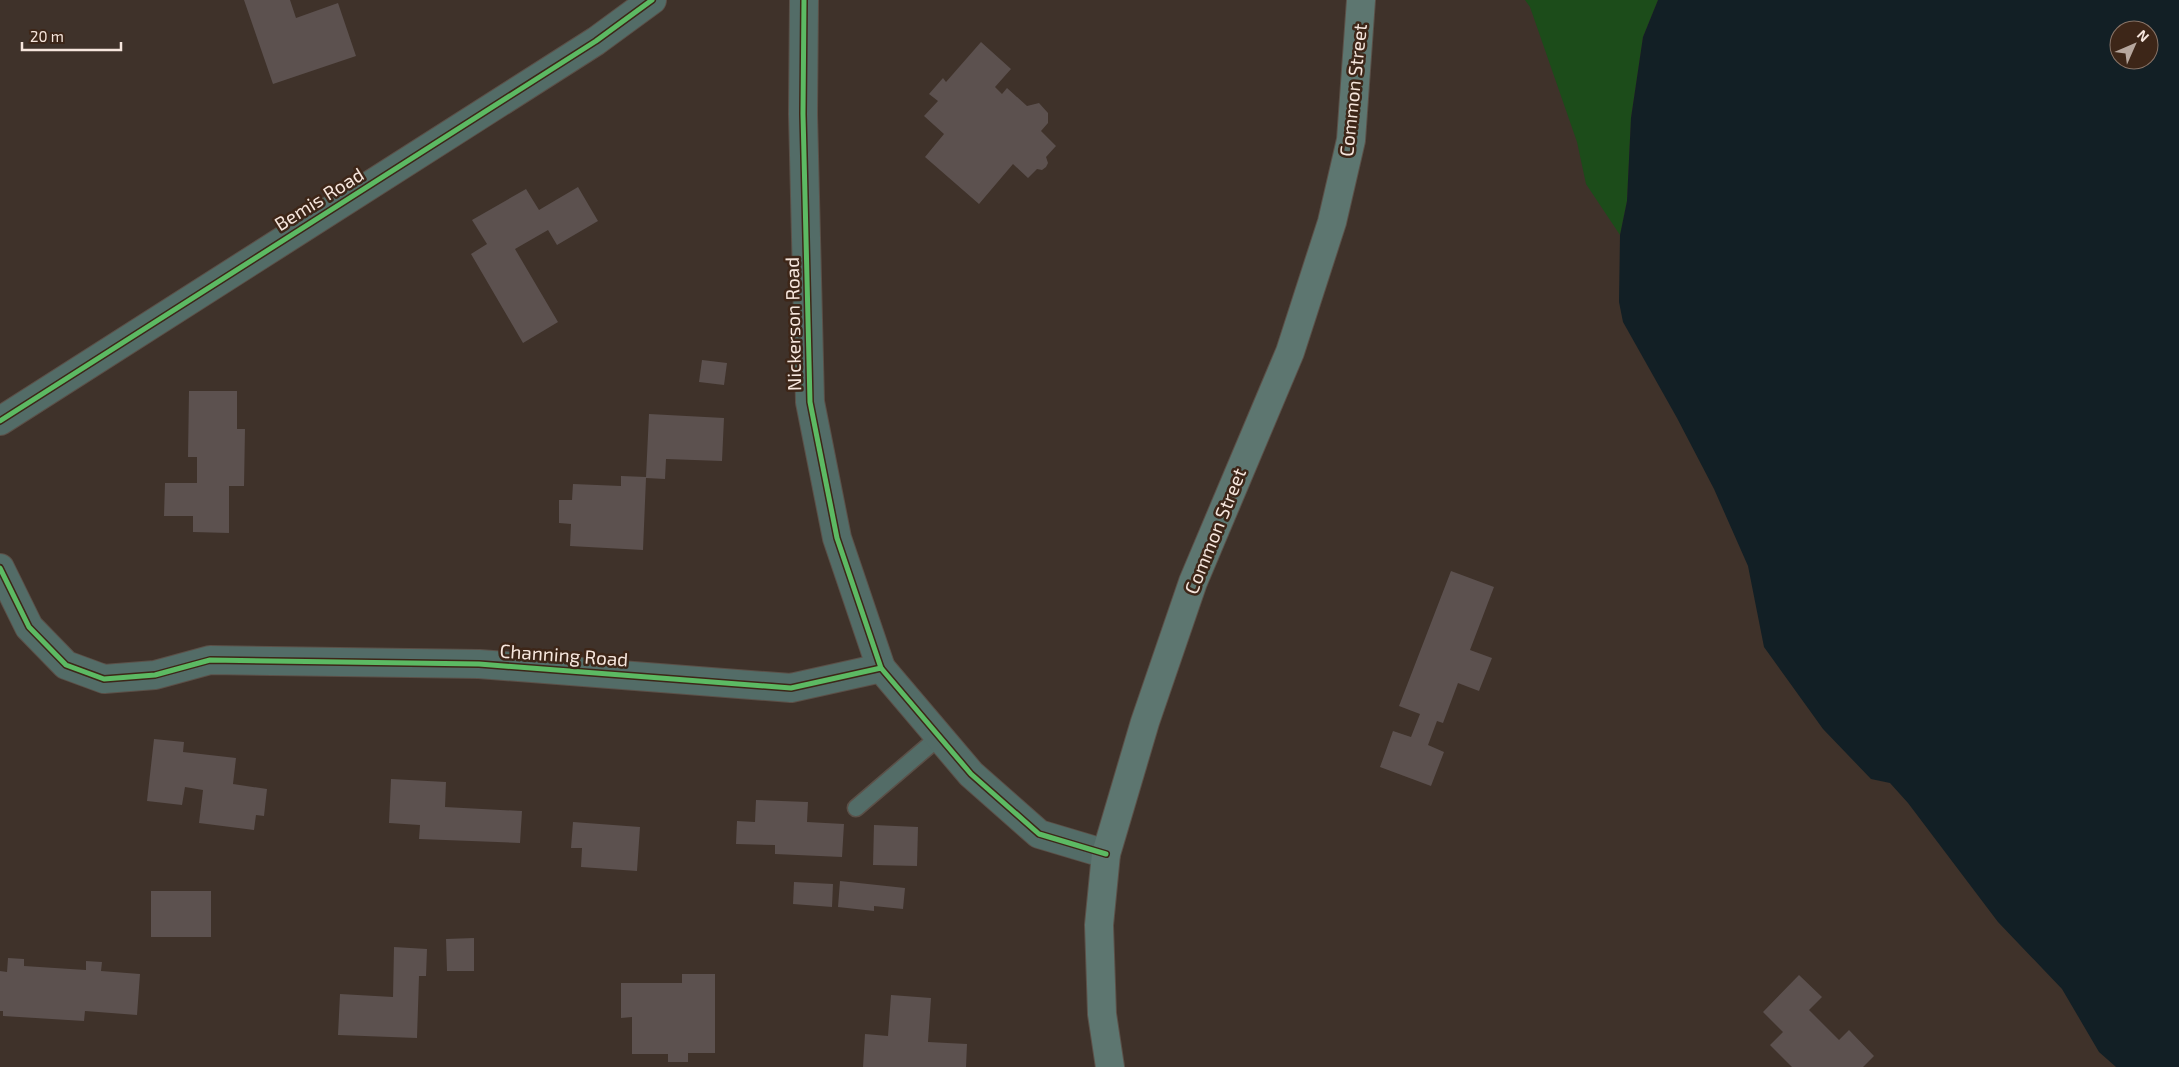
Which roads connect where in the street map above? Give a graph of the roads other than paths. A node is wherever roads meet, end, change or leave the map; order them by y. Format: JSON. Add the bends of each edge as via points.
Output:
{"nodes":[{"id":1,"x":652,"y":0,"type":"edge"},
{"id":2,"x":804,"y":0,"type":"edge"},
{"id":3,"x":1362,"y":0,"type":"edge"},
{"id":4,"x":0,"y":421,"type":"edge"},
{"id":5,"x":0,"y":568,"type":"edge"},
{"id":6,"x":881,"y":668,"type":"junction"},
{"id":7,"x":939,"y":737,"type":"junction"},
{"id":8,"x":856,"y":808,"type":"dead end"},
{"id":9,"x":1106,"y":854,"type":"junction"},
{"id":10,"x":1110,"y":1067,"type":"edge"}],
"edges":[{"from":1,"to":4,"type":"street","name":"Bemis Road","via":[[596,41]]},
{"from":2,"to":6,"type":"street","name":"Nickerson Road","via":[[803,114],[810,402],[837,538]]},
{"from":3,"to":9,"type":"main road","name":"Common Street","via":[[1351,140],[1332,222],[1290,352],[1192,582],[1145,722]]},
{"from":5,"to":6,"type":"street","name":"Channing Road","via":[[29,627],[66,665],[104,679],[155,675],[210,660],[479,664],[791,688]]},
{"from":6,"to":7,"type":"street"},
{"from":7,"to":8,"type":"lane"},
{"from":7,"to":9,"type":"street","via":[[971,774],[1039,834]]},
{"from":9,"to":10,"type":"main road","name":"Common Street","via":[[1099,925],[1102,1014]]}]}
